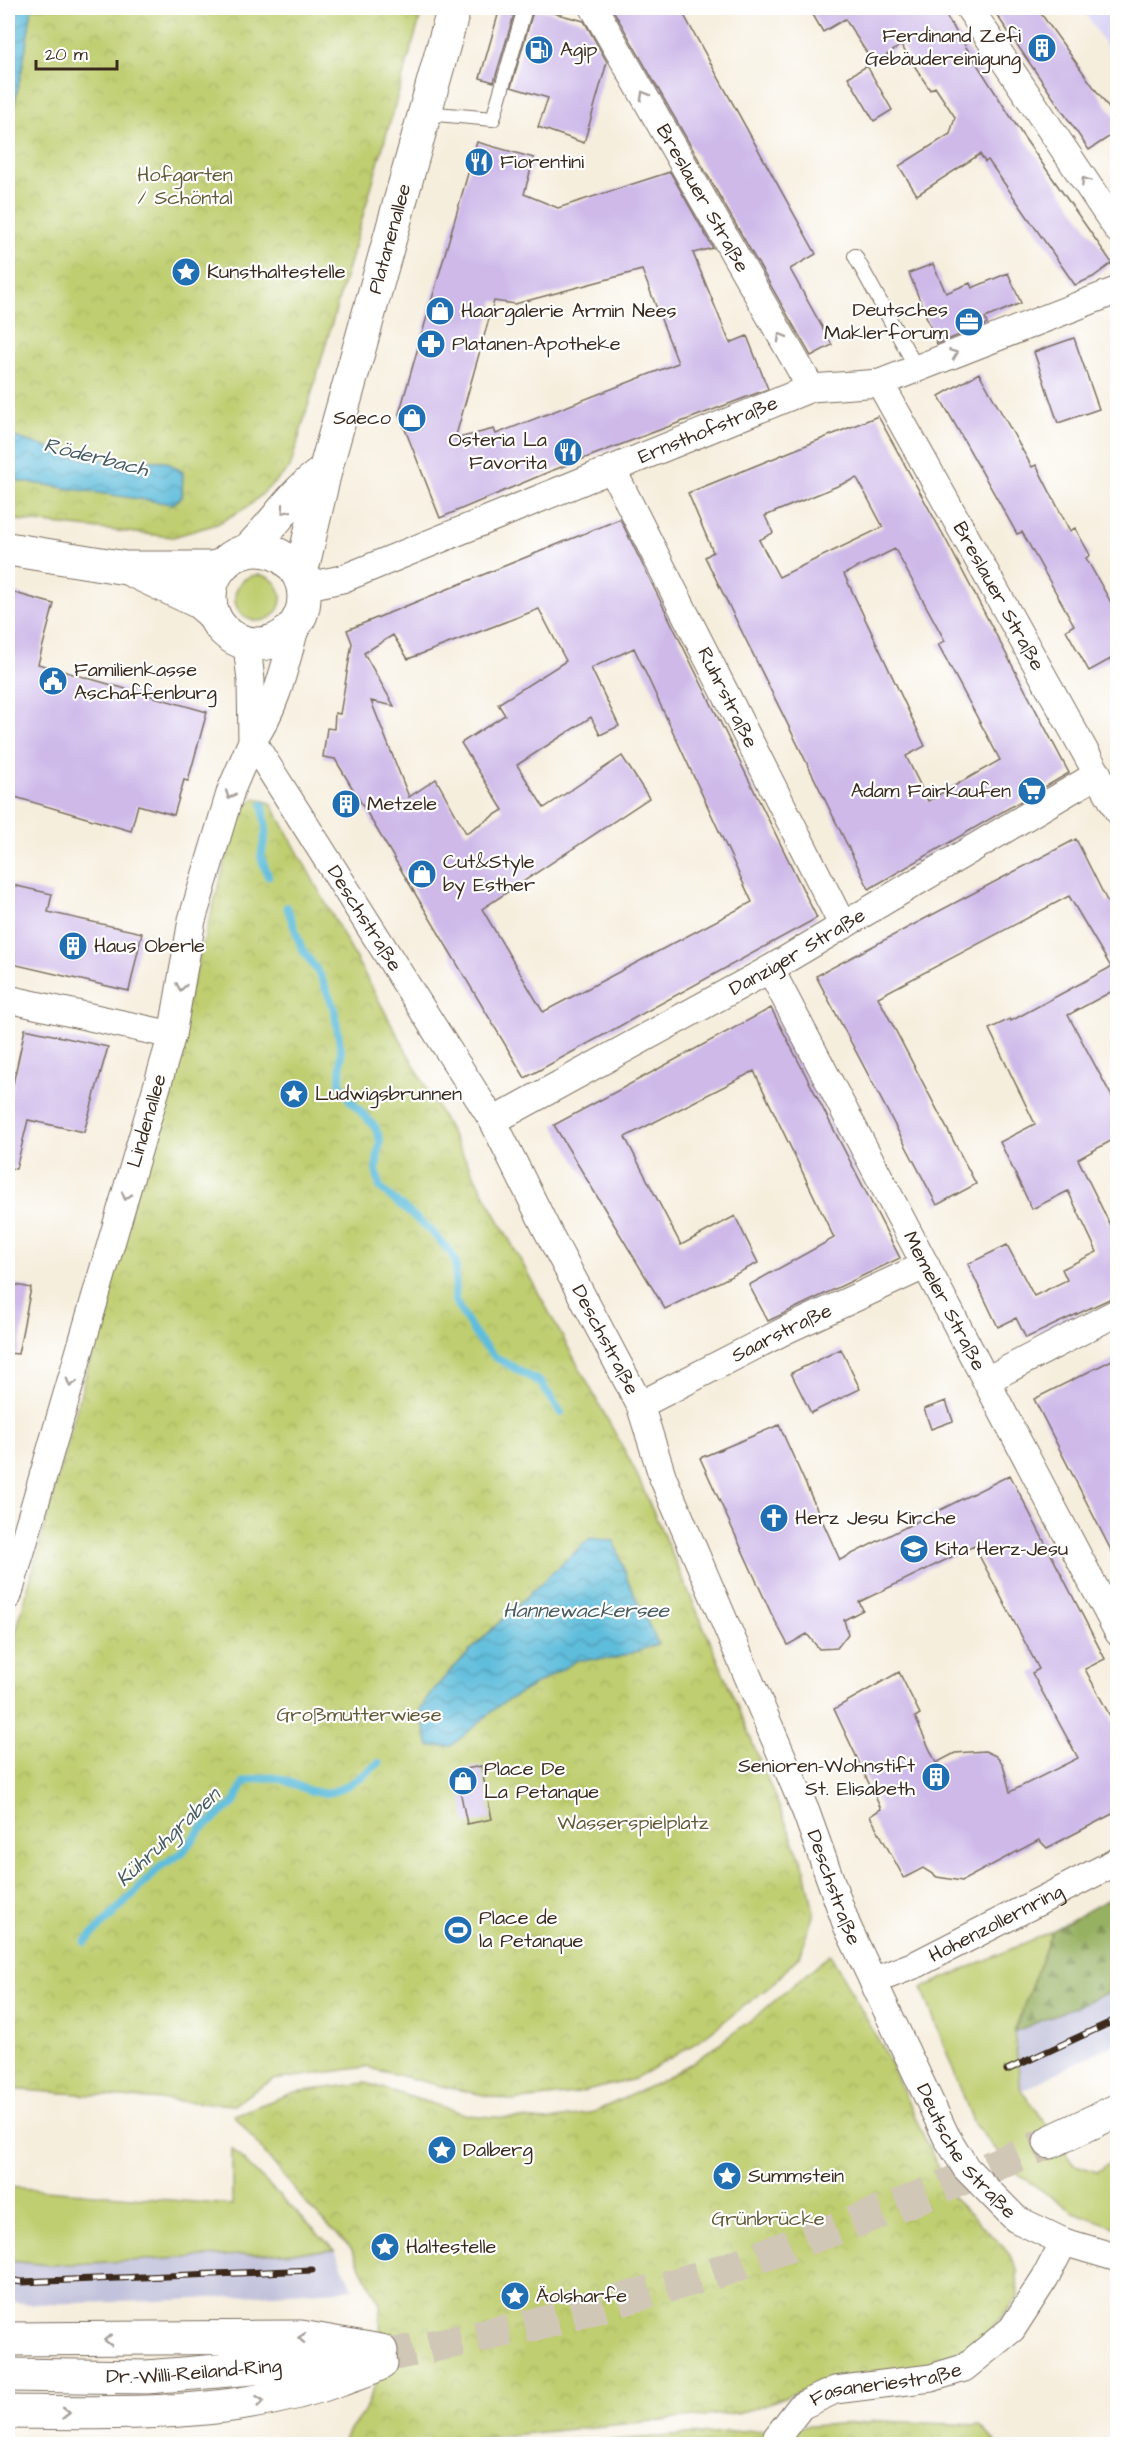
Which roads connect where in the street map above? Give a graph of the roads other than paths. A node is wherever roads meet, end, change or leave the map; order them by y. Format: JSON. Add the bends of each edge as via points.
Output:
{"nodes":[{"id":1,"x":454,"y":8,"type":"edge"},
{"id":2,"x":525,"y":8,"type":"edge"},
{"id":3,"x":594,"y":8,"type":"edge"},
{"id":4,"x":969,"y":8,"type":"edge"},
{"id":5,"x":425,"y":113,"type":"junction"},
{"id":6,"x":1118,"y":230,"type":"edge"},
{"id":7,"x":855,"y":256,"type":"dead end"},
{"id":8,"x":1118,"y":290,"type":"edge"},
{"id":9,"x":917,"y":369,"type":"junction"},
{"id":10,"x":880,"y":383,"type":"junction"},
{"id":11,"x":811,"y":388,"type":"junction"},
{"id":12,"x":612,"y":469,"type":"junction"},
{"id":13,"x":325,"y":471,"type":"junction"},
{"id":14,"x":8,"y":549,"type":"edge"},
{"id":15,"x":234,"y":558,"type":"junction"},
{"id":16,"x":126,"y":568,"type":"junction"},
{"id":17,"x":302,"y":582,"type":"junction"},
{"id":18,"x":213,"y":614,"type":"junction"},
{"id":19,"x":296,"y":625,"type":"junction"},
{"id":20,"x":244,"y":642,"type":"junction"},
{"id":21,"x":252,"y":741,"type":"junction"},
{"id":22,"x":1098,"y":774,"type":"junction"},
{"id":23,"x":1118,"y":811,"type":"edge"},
{"id":24,"x":843,"y":926,"type":"junction"},
{"id":25,"x":770,"y":969,"type":"junction"},
{"id":26,"x":8,"y":999,"type":"edge"},
{"id":27,"x":172,"y":1035,"type":"junction"},
{"id":28,"x":493,"y":1121,"type":"junction"},
{"id":29,"x":926,"y":1265,"type":"junction"},
{"id":30,"x":1118,"y":1312,"type":"edge"},
{"id":31,"x":987,"y":1380,"type":"junction"},
{"id":32,"x":640,"y":1405,"type":"junction"},
{"id":33,"x":19,"y":1514,"type":"edge"},
{"id":34,"x":8,"y":1596,"type":"edge"},
{"id":35,"x":1118,"y":1632,"type":"edge"},
{"id":36,"x":1118,"y":1861,"type":"edge"},
{"id":37,"x":873,"y":1981,"type":"junction"},
{"id":38,"x":1118,"y":2110,"type":"edge"},
{"id":39,"x":1050,"y":2142,"type":"tunnel mouth"},
{"id":40,"x":1064,"y":2242,"type":"junction"},
{"id":41,"x":1118,"y":2258,"type":"edge"},
{"id":42,"x":8,"y":2339,"type":"edge"},
{"id":43,"x":381,"y":2357,"type":"junction"},
{"id":44,"x":8,"y":2375,"type":"edge"},
{"id":45,"x":8,"y":2412,"type":"edge"},
{"id":46,"x":775,"y":2445,"type":"edge"}],
"edges":[{"from":1,"to":5,"type":"main road","name":"Platanenallee"},
{"from":2,"to":5,"type":"lane","via":[[493,119]]},
{"from":11,"to":3,"type":"street","name":"Breslauer Straße","one_way":true},
{"from":6,"to":4,"type":"street","one_way":true},
{"from":5,"to":13,"type":"main road","name":"Platanenallee"},
{"from":7,"to":9,"type":"lane"},
{"from":9,"to":8,"type":"street","name":"Ernsthofstraße","one_way":true},
{"from":9,"to":10,"type":"street","name":"Ernsthofstraße"},
{"from":10,"to":11,"type":"street","name":"Ernsthofstraße"},
{"from":10,"to":22,"type":"street","name":"Breslauer Straße"},
{"from":11,"to":12,"type":"street","name":"Ernsthofstraße"},
{"from":12,"to":17,"type":"street","name":"Ernsthofstraße","via":[[342,579]]},
{"from":12,"to":24,"type":"street","name":"Ruhrstraße"},
{"from":13,"to":15,"type":"main road","one_way":true,"via":[[308,482],[261,537]]},
{"from":13,"to":17,"type":"main road","name":"Platanenallee"},
{"from":14,"to":16,"type":"main road"},
{"from":15,"to":16,"type":"main road","via":[[211,568]]},
{"from":15,"to":17,"type":"main road","via":[[262,549],[275,553],[295,568]]},
{"from":15,"to":18,"type":"main road","via":[[211,588]]},
{"from":16,"to":18,"type":"main road","via":[[199,602]]},
{"from":17,"to":19,"type":"main road","via":[[302,613]]},
{"from":18,"to":20,"type":"main road","via":[[220,627]]},
{"from":19,"to":20,"type":"main road","via":[[273,642]]},
{"from":19,"to":21,"type":"street","via":[[266,722]]},
{"from":20,"to":21,"type":"street","name":"Lindenallee","via":[[251,681]]},
{"from":21,"to":27,"type":"street","name":"Lindenallee","one_way":true,"via":[[231,790],[192,920]]},
{"from":21,"to":28,"type":"street","name":"Deschstraße"},
{"from":22,"to":23,"type":"street","name":"Breslauer Straße"},
{"from":22,"to":24,"type":"street","name":"Danziger Straße"},
{"from":24,"to":25,"type":"street","name":"Danziger Straße"},
{"from":25,"to":28,"type":"street","name":"Danziger Straße"},
{"from":25,"to":29,"type":"street","name":"Memeler Straße"},
{"from":26,"to":27,"type":"street"},
{"from":27,"to":33,"type":"street","name":"Lindenallee","one_way":true},
{"from":28,"to":32,"type":"street","name":"Deschstraße"},
{"from":29,"to":31,"type":"street","name":"Memeler Straße"},
{"from":29,"to":32,"type":"street","name":"Saarstraße","via":[[788,1329]]},
{"from":30,"to":31,"type":"street"},
{"from":31,"to":35,"type":"street","name":"Memeler Straße"},
{"from":32,"to":37,"type":"street","name":"Deschstraße","via":[[663,1478],[806,1812],[847,1926]]},
{"from":33,"to":34,"type":"street","name":"Lindenallee"},
{"from":36,"to":37,"type":"street","name":"Hohenzollernring","via":[[917,1964]]},
{"from":37,"to":40,"type":"street","name":"Deutsche Straße","via":[[946,2136],[966,2168],[1016,2219]]},
{"from":38,"to":39,"type":"main road"},
{"from":40,"to":41,"type":"street","name":"Deutsche Straße"},
{"from":40,"to":46,"type":"street","name":"Fasaneriestraße","via":[[1012,2328],[964,2368],[932,2378],[835,2390],[801,2406]]},
{"from":43,"to":42,"type":"main road","one_way":true,"via":[[301,2337]]},
{"from":43,"to":44,"type":"main road","name":"Dr.-Willi-Reiland-Ring","via":[[147,2377]]},
{"from":45,"to":43,"type":"main road","one_way":true,"via":[[122,2413],[270,2400],[315,2388]]}]}
